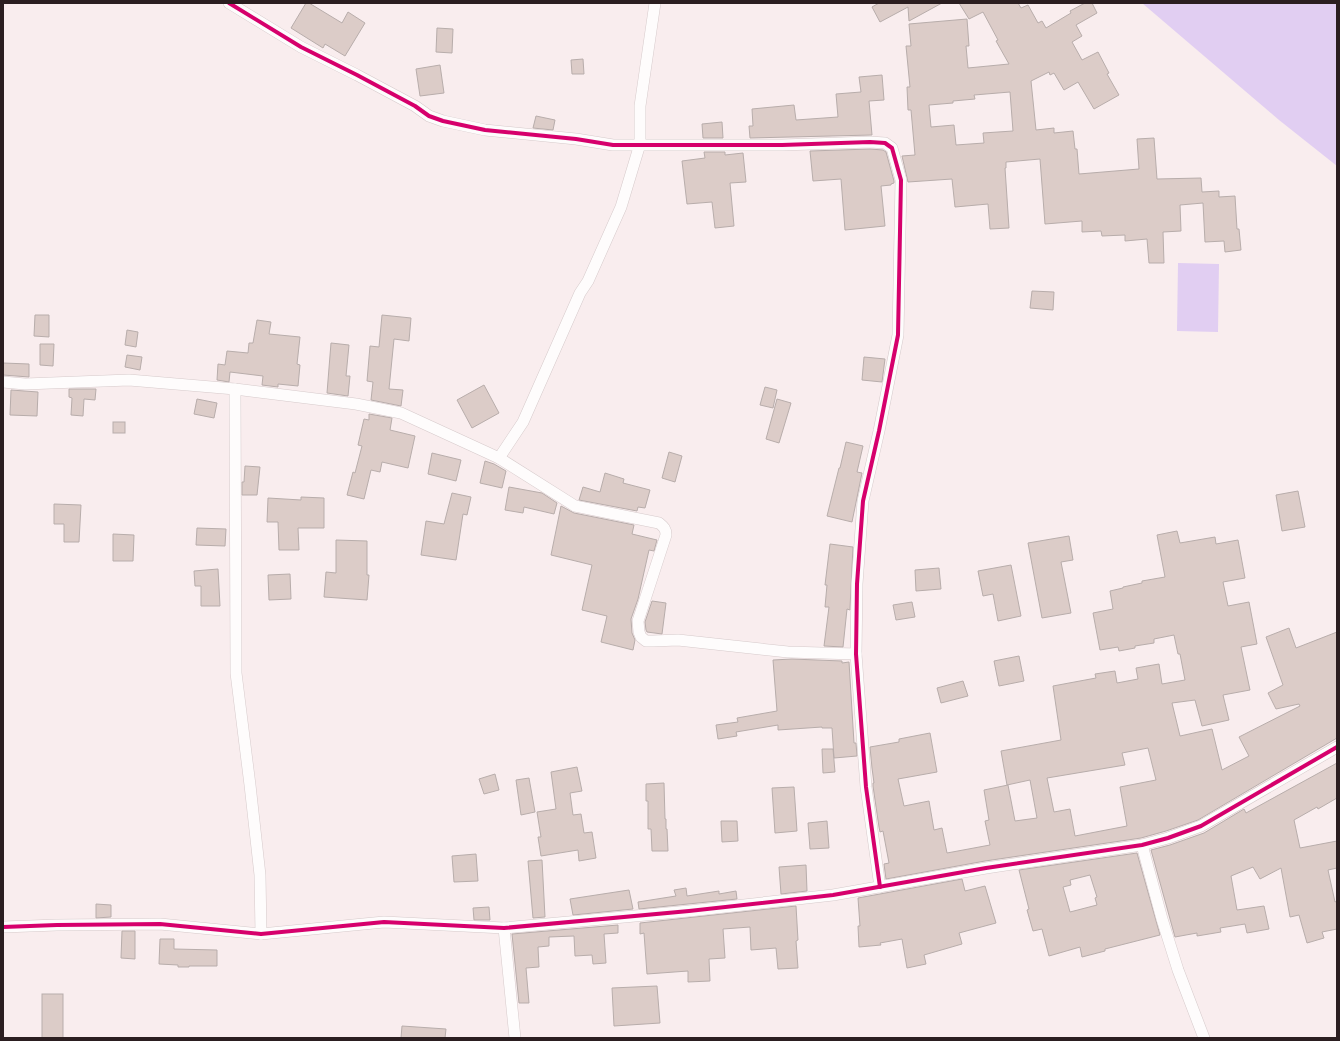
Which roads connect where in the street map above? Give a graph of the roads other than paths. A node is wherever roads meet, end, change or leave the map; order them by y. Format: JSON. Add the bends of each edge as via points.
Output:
{"nodes":[{"id":1,"x":229,"y":3,"type":"edge"},
{"id":2,"x":655,"y":3,"type":"edge"},
{"id":3,"x":640,"y":144,"type":"junction"},
{"id":4,"x":3,"y":382,"type":"edge"},
{"id":5,"x":234,"y":389,"type":"junction"},
{"id":6,"x":499,"y":458,"type":"junction"},
{"id":7,"x":856,"y":654,"type":"junction"},
{"id":8,"x":1337,"y":747,"type":"edge"},
{"id":9,"x":1142,"y":844,"type":"junction"},
{"id":10,"x":880,"y":887,"type":"junction"},
{"id":11,"x":3,"y":926,"type":"edge"},
{"id":12,"x":504,"y":928,"type":"junction"},
{"id":13,"x":261,"y":934,"type":"junction"},
{"id":14,"x":515,"y":1038,"type":"edge"},
{"id":15,"x":1204,"y":1038,"type":"edge"}],
"edges":[{"from":1,"to":3,"type":"street","via":[[301,47],[415,106],[429,116],[443,121],[485,130],[613,145]]},
{"from":2,"to":3,"type":"street","via":[[640,106]]},
{"from":3,"to":6,"type":"street","via":[[621,207],[523,422]]},
{"from":3,"to":7,"type":"street","via":[[782,146],[885,142],[892,148],[901,180],[898,335],[863,501],[857,584]]},
{"from":4,"to":5,"type":"street","via":[[25,384],[129,380]]},
{"from":5,"to":6,"type":"street","via":[[356,404],[401,413]]},
{"from":5,"to":13,"type":"street","via":[[236,673],[260,875]]},
{"from":6,"to":7,"type":"street","via":[[575,506],[659,523],[664,527],[666,535],[638,621],[641,637],[646,640],[678,640],[788,652]]},
{"from":7,"to":10,"type":"street","via":[[866,787]]},
{"from":8,"to":9,"type":"street","via":[[1201,826]]},
{"from":9,"to":10,"type":"street"},
{"from":9,"to":15,"type":"street","via":[[1178,970]]},
{"from":10,"to":12,"type":"street","via":[[833,895],[689,911]]},
{"from":11,"to":13,"type":"street","via":[[160,924]]},
{"from":12,"to":13,"type":"street","via":[[384,922]]},
{"from":12,"to":14,"type":"street"}]}
